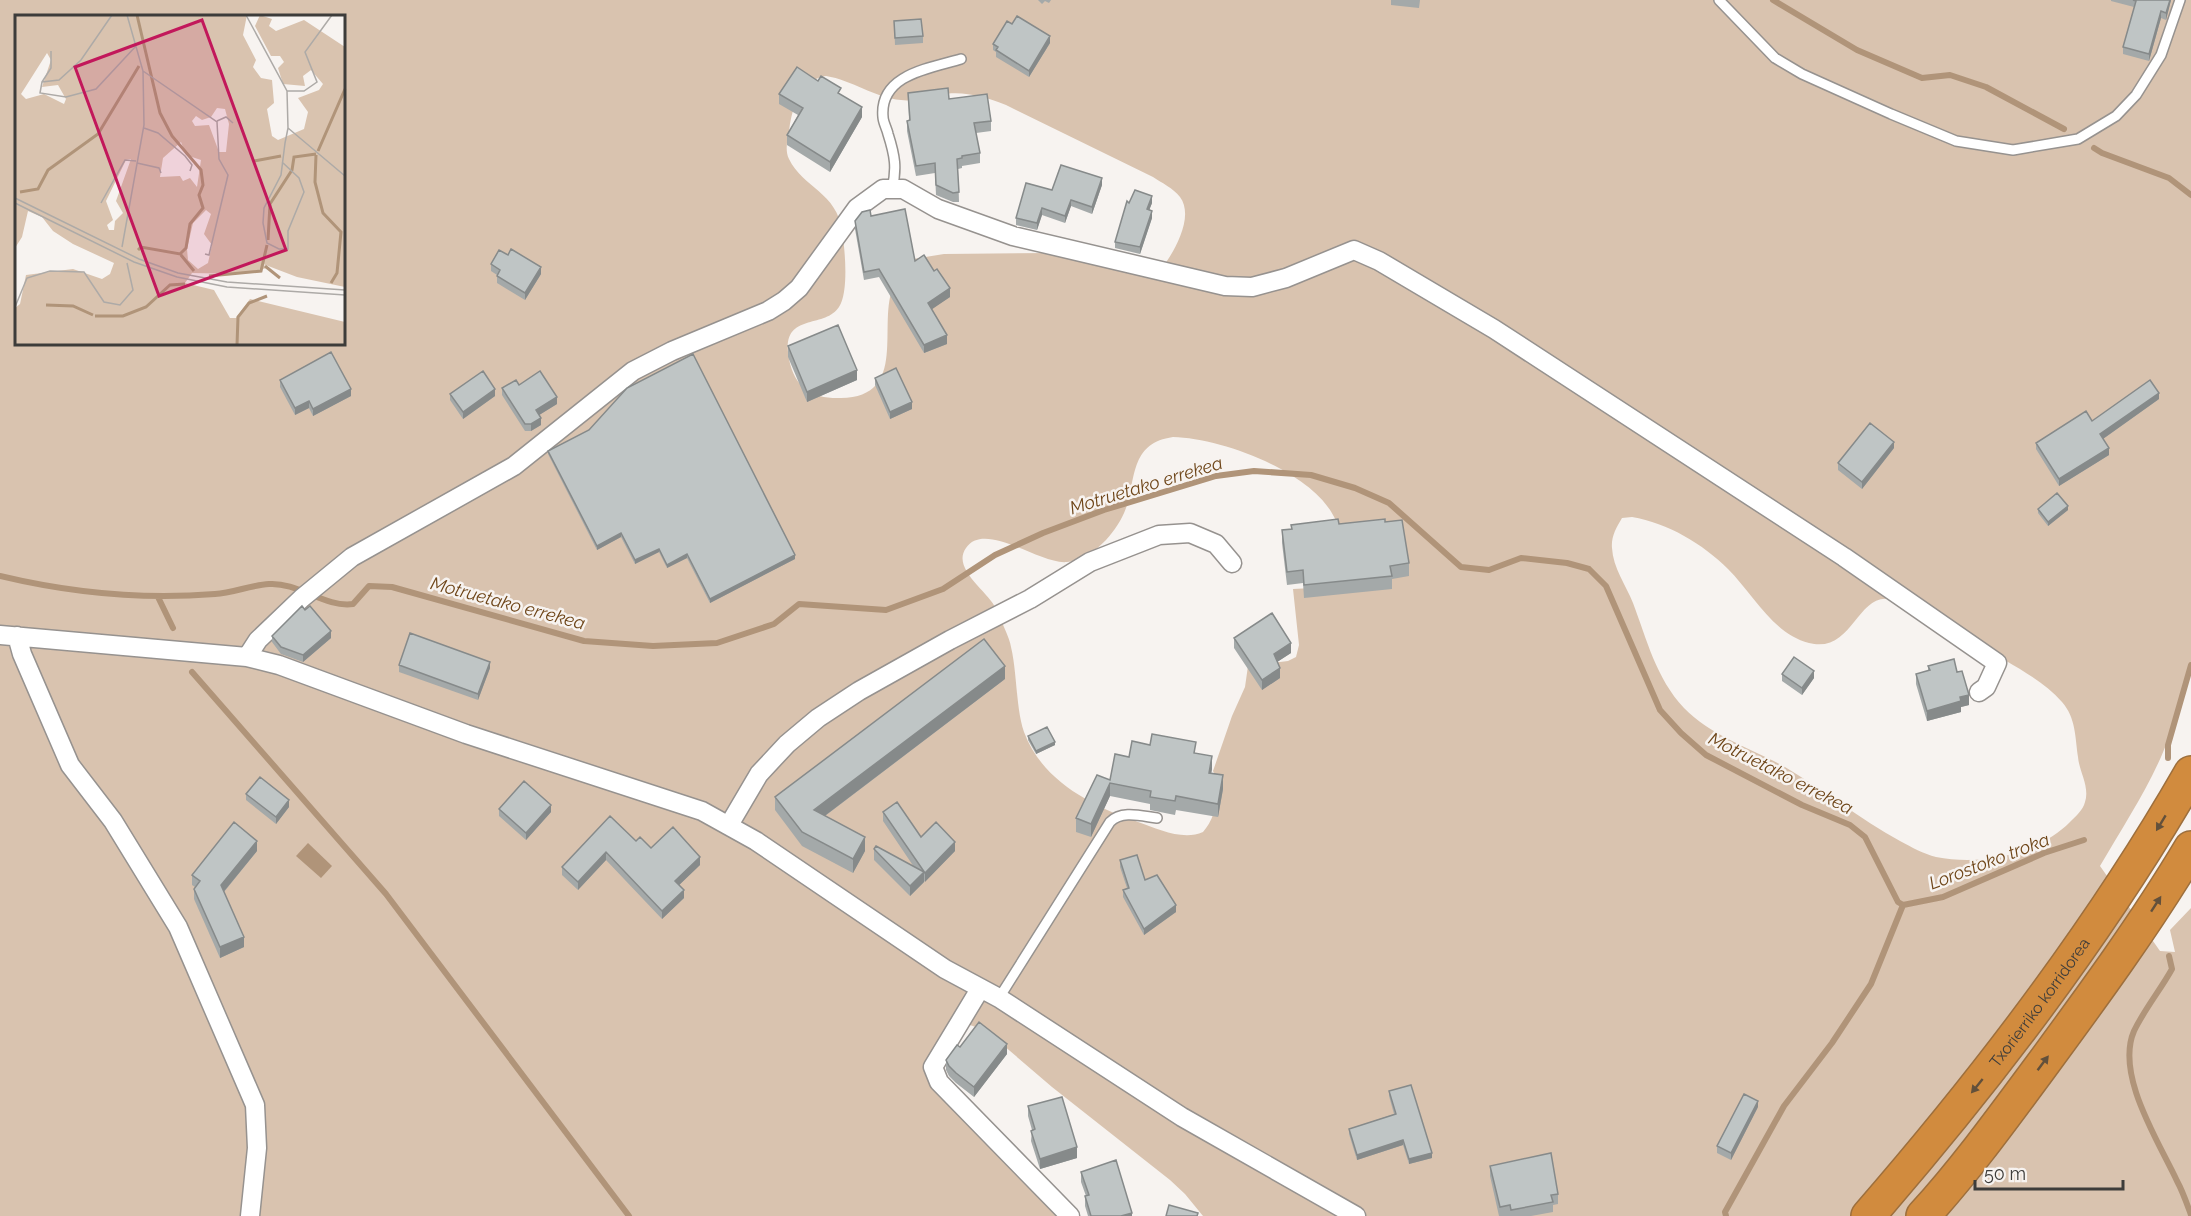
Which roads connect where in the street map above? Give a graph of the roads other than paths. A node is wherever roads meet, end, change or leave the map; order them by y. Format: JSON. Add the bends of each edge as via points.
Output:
{"nodes":[{"id":1,"x":1719,"y":0,"type":"edge"},
{"id":2,"x":2180,"y":0,"type":"edge"},
{"id":3,"x":962,"y":60,"type":"dead end"},
{"id":4,"x":892,"y":189,"type":"junction"},
{"id":5,"x":1232,"y":563,"type":"dead end"},
{"id":6,"x":8,"y":635,"type":"edge"},
{"id":7,"x":247,"y":657,"type":"junction"},
{"id":8,"x":1979,"y":692,"type":"dead end"},
{"id":9,"x":2191,"y":773,"type":"edge"},
{"id":10,"x":1157,"y":818,"type":"edge"},
{"id":11,"x":729,"y":825,"type":"junction"},
{"id":12,"x":2191,"y":848,"type":"edge"},
{"id":13,"x":980,"y":988,"type":"junction"},
{"id":14,"x":999,"y":998,"type":"junction"},
{"id":15,"x":250,"y":1216,"type":"edge"},
{"id":16,"x":1070,"y":1216,"type":"edge"},
{"id":17,"x":1356,"y":1216,"type":"edge"},
{"id":18,"x":1868,"y":1216,"type":"edge"},
{"id":19,"x":1923,"y":1216,"type":"edge"}],
"edges":[{"from":1,"to":2,"type":"lane","via":[[1775,58],[1802,74],[1956,141],[2013,150],[2078,139],[2116,116],[2136,95],[2160,55]]},
{"from":3,"to":4,"type":"lane","via":[[913,73],[896,82],[884,100],[883,117],[897,169]]},
{"from":4,"to":7,"type":"street","via":[[883,189],[857,208],[799,288],[784,301],[633,371],[514,466],[352,557],[258,640]]},
{"from":4,"to":8,"type":"street","via":[[903,189],[938,209],[1013,236],[1225,286],[1252,287],[1286,278],[1354,250],[1379,261],[1504,335],[1844,557],[1997,663],[1986,687]]},
{"from":5,"to":11,"type":"street","via":[[1216,544],[1190,533],[1159,535],[1090,562],[818,718],[759,774]]},
{"from":6,"to":7,"type":"street"},
{"from":6,"to":15,"type":"street","via":[[22,654],[70,765],[113,820],[178,927],[255,1105],[257,1148]]},
{"from":7,"to":11,"type":"street","via":[[702,812]]},
{"from":9,"to":18,"type":"highway","name":"Txorierriko korridorea","one_way":true,"via":[[2057,980],[1965,1102]]},
{"from":10,"to":14,"type":"lane","via":[[1122,815],[1110,822]]},
{"from":11,"to":13,"type":"street","via":[[945,969]]},
{"from":19,"to":12,"type":"highway","one_way":true,"via":[[2088,1003]]},
{"from":13,"to":14,"type":"street"},
{"from":13,"to":16,"type":"street","via":[[933,1067],[939,1082]]},
{"from":14,"to":17,"type":"street","via":[[1182,1118]]}]}
